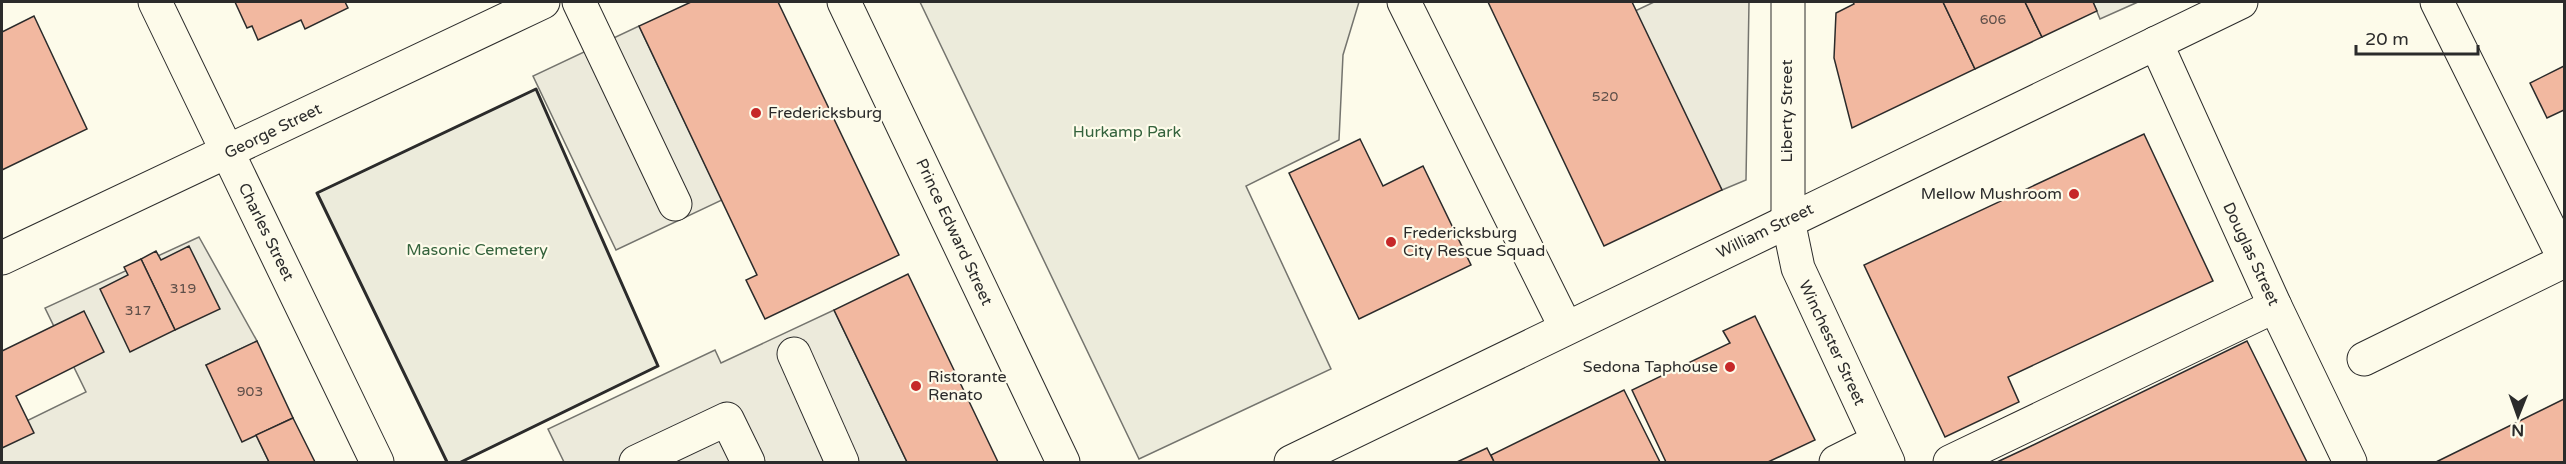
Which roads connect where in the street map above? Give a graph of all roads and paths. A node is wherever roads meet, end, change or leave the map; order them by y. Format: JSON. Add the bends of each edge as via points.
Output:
{"nodes":[{"id":1,"x":155,"y":2,"type":"edge"},
{"id":2,"x":543,"y":2,"type":"edge"},
{"id":3,"x":579,"y":2,"type":"edge"},
{"id":4,"x":844,"y":2,"type":"edge"},
{"id":5,"x":1404,"y":2,"type":"edge"},
{"id":6,"x":1788,"y":2,"type":"edge"},
{"id":7,"x":2237,"y":2,"type":"edge"},
{"id":8,"x":2437,"y":2,"type":"edge"},
{"id":9,"x":2156,"y":43,"type":"junction"},
{"id":10,"x":227,"y":153,"type":"junction"},
{"id":11,"x":675,"y":204,"type":"dead end"},
{"id":12,"x":1788,"y":220,"type":"junction"},
{"id":13,"x":2,"y":258,"type":"edge"},
{"id":14,"x":2565,"y":259,"type":"edge"},
{"id":15,"x":2275,"y":306,"type":"junction"},
{"id":16,"x":1566,"y":328,"type":"junction"},
{"id":17,"x":794,"y":354,"type":"dead end"},
{"id":18,"x":2364,"y":359,"type":"dead end"},
{"id":19,"x":1883,"y":452,"type":"edge"},
{"id":20,"x":377,"y":462,"type":"edge"},
{"id":21,"x":636,"y":462,"type":"edge"},
{"id":22,"x":748,"y":462,"type":"edge"},
{"id":23,"x":842,"y":462,"type":"edge"},
{"id":24,"x":1063,"y":462,"type":"edge"},
{"id":25,"x":1291,"y":462,"type":"edge"},
{"id":26,"x":1836,"y":462,"type":"edge"},
{"id":27,"x":1950,"y":462,"type":"edge"},
{"id":28,"x":2350,"y":462,"type":"edge"}],
"edges":[{"from":1,"to":10,"type":"street","name":"Charles Street"},
{"from":2,"to":10,"type":"street","name":"George Street"},
{"from":3,"to":11,"type":"street"},
{"from":4,"to":24,"type":"street","name":"Prince Edward Street"},
{"from":5,"to":16,"type":"street"},
{"from":6,"to":12,"type":"street","name":"Liberty Street"},
{"from":7,"to":9,"type":"street","name":"William Street"},
{"from":8,"to":14,"type":"street"},
{"from":9,"to":12,"type":"street","name":"William Street"},
{"from":9,"to":15,"type":"street","name":"Douglas Street"},
{"from":10,"to":13,"type":"street","name":"George Street"},
{"from":10,"to":20,"type":"street","name":"Charles Street"},
{"from":12,"to":16,"type":"street","name":"William Street"},
{"from":12,"to":19,"type":"street","name":"Winchester Street","via":[[1798,268]]},
{"from":14,"to":18,"type":"street"},
{"from":15,"to":27,"type":"street"},
{"from":15,"to":28,"type":"street","name":"Douglas Street"},
{"from":16,"to":25,"type":"street","name":"William Street"},
{"from":17,"to":23,"type":"street"},
{"from":19,"to":26,"type":"street"},
{"from":21,"to":22,"type":"street","via":[[727,419]]}]}
